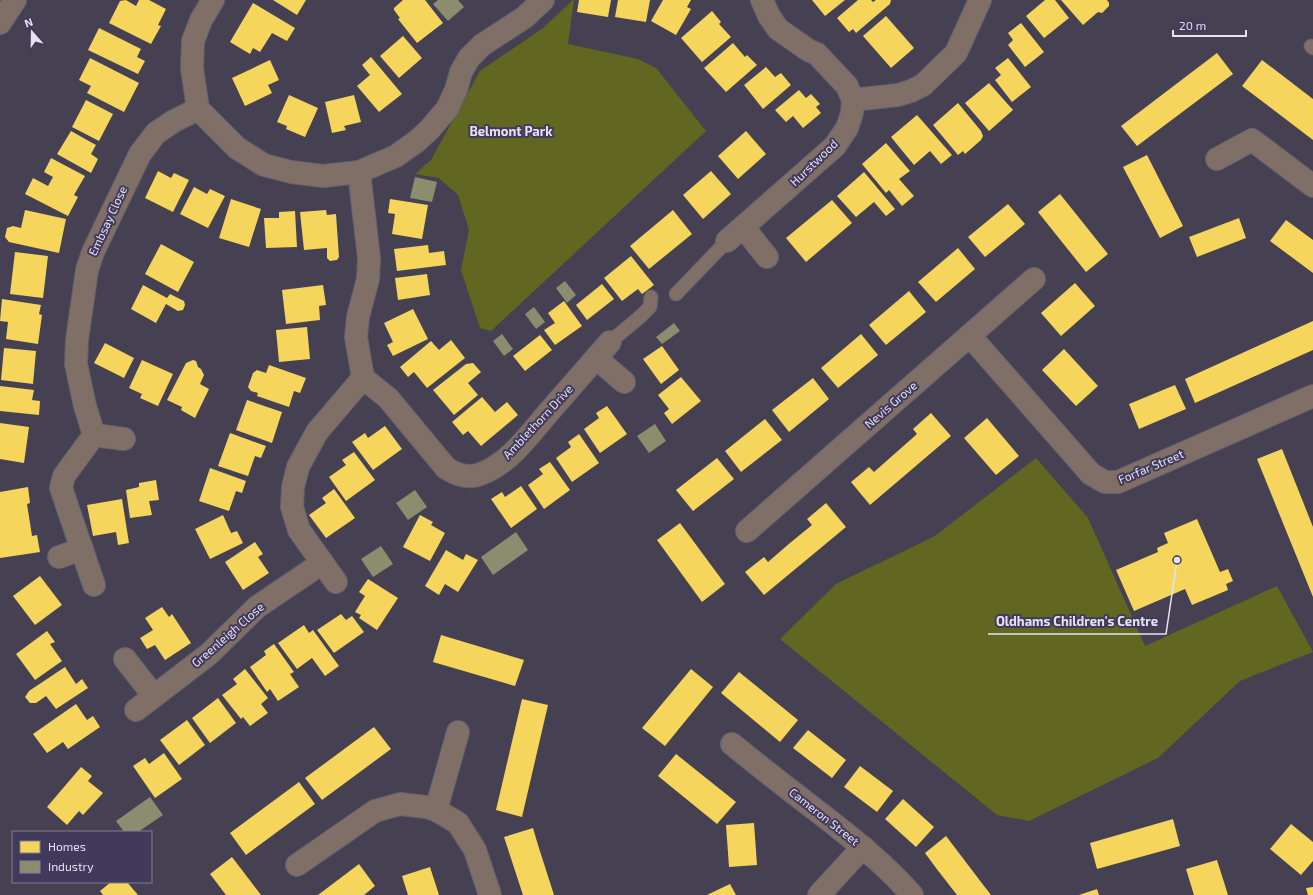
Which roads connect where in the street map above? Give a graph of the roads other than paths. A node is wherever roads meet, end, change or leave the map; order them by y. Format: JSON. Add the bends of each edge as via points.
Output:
{"nodes":[{"id":1,"x":15,"y":0,"type":"edge"},
{"id":2,"x":213,"y":0,"type":"edge"},
{"id":3,"x":544,"y":0,"type":"edge"},
{"id":4,"x":762,"y":0,"type":"edge"},
{"id":5,"x":980,"y":0,"type":"edge"},
{"id":6,"x":0,"y":23,"type":"edge"},
{"id":7,"x":853,"y":100,"type":"junction"},
{"id":8,"x":198,"y":109,"type":"junction"},
{"id":9,"x":1218,"y":160,"type":"dead end"},
{"id":10,"x":359,"y":172,"type":"junction"},
{"id":11,"x":1313,"y":186,"type":"edge"},
{"id":12,"x":735,"y":234,"type":"junction"},
{"id":13,"x":767,"y":257,"type":"dead end"},
{"id":14,"x":1034,"y":279,"type":"dead end"},
{"id":15,"x":676,"y":294,"type":"dead end"},
{"id":16,"x":651,"y":297,"type":"dead end"},
{"id":17,"x":970,"y":336,"type":"junction"},
{"id":18,"x":603,"y":350,"type":"junction"},
{"id":19,"x":363,"y":378,"type":"junction"},
{"id":20,"x":624,"y":382,"type":"dead end"},
{"id":21,"x":1312,"y":399,"type":"edge"},
{"id":22,"x":94,"y":435,"type":"junction"},
{"id":23,"x":124,"y":440,"type":"dead end"},
{"id":24,"x":747,"y":531,"type":"dead end"},
{"id":25,"x":82,"y":548,"type":"junction"},
{"id":26,"x":59,"y":556,"type":"dead end"},
{"id":27,"x":322,"y":563,"type":"junction"},
{"id":28,"x":336,"y":582,"type":"dead end"},
{"id":29,"x":94,"y":585,"type":"dead end"},
{"id":30,"x":125,"y":659,"type":"dead end"},
{"id":31,"x":154,"y":696,"type":"junction"},
{"id":32,"x":136,"y":710,"type":"dead end"},
{"id":33,"x":458,"y":732,"type":"dead end"},
{"id":34,"x":732,"y":744,"type":"dead end"},
{"id":35,"x":436,"y":810,"type":"junction"},
{"id":36,"x":862,"y":847,"type":"junction"},
{"id":37,"x":297,"y":865,"type":"dead end"},
{"id":38,"x":490,"y":895,"type":"edge"},
{"id":39,"x":819,"y":895,"type":"edge"},
{"id":40,"x":912,"y":895,"type":"edge"}],
"edges":[{"from":1,"to":6,"type":"street"},
{"from":2,"to":8,"type":"street","via":[[200,20],[193,40],[192,68]]},
{"from":3,"to":10,"type":"street","via":[[525,18],[482,45],[469,58],[447,109],[429,130],[396,156]]},
{"from":4,"to":7,"type":"street","via":[[778,29],[817,54],[847,86]]},
{"from":5,"to":7,"type":"street","via":[[956,53],[923,85],[898,95]]},
{"from":7,"to":12,"type":"street","name":"Hurstwood","via":[[847,128],[835,146]]},
{"from":8,"to":10,"type":"street","via":[[237,148],[264,165],[323,176]]},
{"from":8,"to":22,"type":"street","name":"Embsay Close","via":[[156,133],[140,154],[93,252],[87,270],[76,364]]},
{"from":9,"to":11,"type":"street","via":[[1252,140]]},
{"from":10,"to":19,"type":"street","via":[[369,258],[368,279],[358,317],[356,337]]},
{"from":12,"to":13,"type":"street"},
{"from":12,"to":15,"type":"lane"},
{"from":14,"to":17,"type":"street","name":"Nevis Grove"},
{"from":16,"to":18,"type":"lane","via":[[650,307]]},
{"from":17,"to":21,"type":"street","name":"Forfar Street","via":[[1091,474],[1104,482],[1118,482]]},
{"from":17,"to":24,"type":"street","name":"Nevis Grove"},
{"from":18,"to":19,"type":"street","name":"Amblethorn Drive","via":[[519,446],[498,465],[483,474],[470,476],[457,475],[446,468],[388,398]]},
{"from":18,"to":20,"type":"street"},
{"from":19,"to":27,"type":"street","via":[[317,432],[298,467],[293,487],[292,507],[299,530]]},
{"from":22,"to":23,"type":"street"},
{"from":22,"to":25,"type":"street","via":[[64,476],[61,488]]},
{"from":25,"to":26,"type":"street"},
{"from":25,"to":29,"type":"street"},
{"from":27,"to":28,"type":"street"},
{"from":27,"to":31,"type":"street","name":"Greenleigh Close","via":[[257,608],[209,654]]},
{"from":30,"to":31,"type":"street"},
{"from":31,"to":32,"type":"street","name":"Greenleigh Close"},
{"from":33,"to":35,"type":"street"},
{"from":34,"to":36,"type":"street","name":"Cameron Street"},
{"from":35,"to":37,"type":"street","via":[[400,804],[375,811]]},
{"from":35,"to":38,"type":"street","via":[[458,823],[475,850]]},
{"from":36,"to":39,"type":"street"},
{"from":36,"to":40,"type":"street","name":"Cameron Street"}]}
